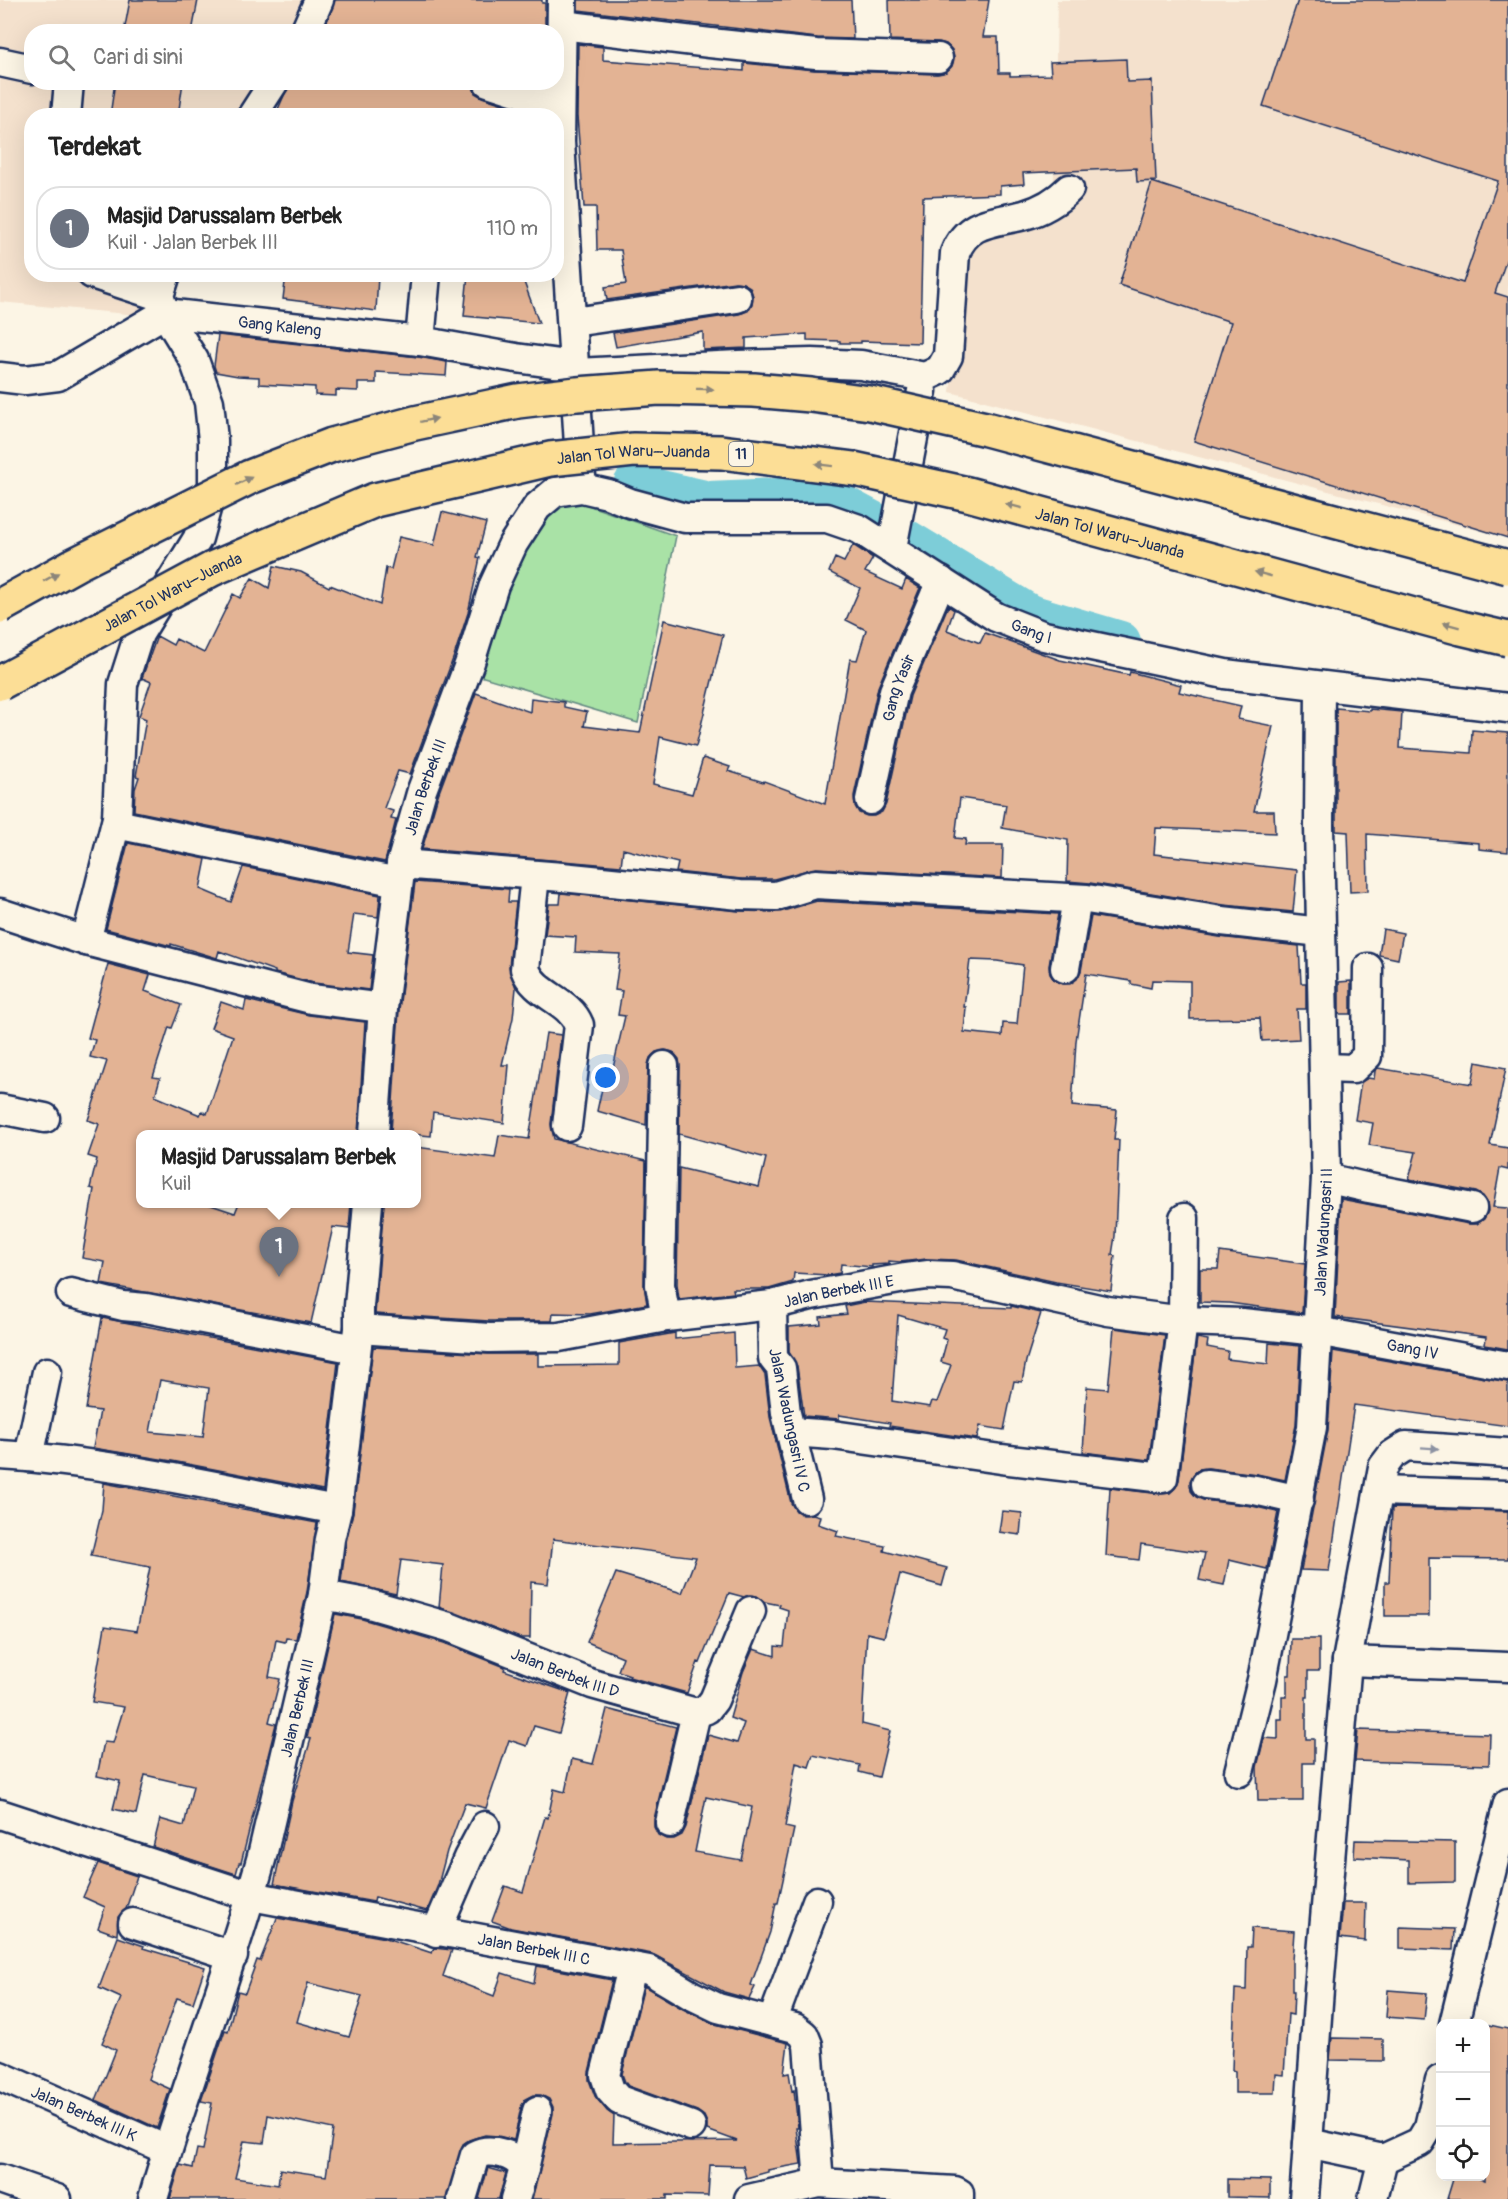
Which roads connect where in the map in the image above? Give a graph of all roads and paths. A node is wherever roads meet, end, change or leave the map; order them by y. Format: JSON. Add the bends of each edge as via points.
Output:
{"nodes":[{"id":1,"x":319,"y":0,"type":"edge"},
{"id":2,"x":562,"y":12,"type":"edge"},
{"id":3,"x":308,"y":24,"type":"edge"},
{"id":4,"x":938,"y":58,"type":"dead end"},
{"id":5,"x":0,"y":62,"type":"edge"},
{"id":6,"x":24,"y":67,"type":"edge"},
{"id":7,"x":68,"y":90,"type":"edge"},
{"id":8,"x":268,"y":90,"type":"edge"},
{"id":9,"x":513,"y":90,"type":"edge"},
{"id":10,"x":560,"y":90,"type":"edge"},
{"id":11,"x":560,"y":105,"type":"junction"},
{"id":12,"x":67,"y":108,"type":"edge"},
{"id":13,"x":257,"y":108,"type":"edge"},
{"id":14,"x":560,"y":108,"type":"edge"},
{"id":15,"x":1069,"y":189,"type":"dead end"},
{"id":16,"x":564,"y":256,"type":"edge"},
{"id":17,"x":119,"y":282,"type":"edge"},
{"id":18,"x":425,"y":282,"type":"edge"},
{"id":19,"x":163,"y":295,"type":"edge"},
{"id":20,"x":737,"y":298,"type":"dead end"},
{"id":21,"x":573,"y":322,"type":"junction"},
{"id":22,"x":420,"y":341,"type":"junction"},
{"id":23,"x":576,"y":370,"type":"junction"},
{"id":24,"x":0,"y":377,"type":"edge"},
{"id":25,"x":925,"y":377,"type":"junction"},
{"id":26,"x":582,"y":488,"type":"junction"},
{"id":27,"x":893,"y":544,"type":"junction"},
{"id":28,"x":1508,"y":567,"type":"edge"},
{"id":29,"x":941,"y":581,"type":"junction"},
{"id":30,"x":0,"y":606,"type":"edge"},
{"id":31,"x":1508,"y":639,"type":"edge"},
{"id":32,"x":0,"y":682,"type":"edge"},
{"id":33,"x":1320,"y":686,"type":"junction"},
{"id":34,"x":1508,"y":708,"type":"edge"},
{"id":35,"x":870,"y":800,"type":"dead end"},
{"id":36,"x":116,"y":824,"type":"junction"},
{"id":37,"x":399,"y":873,"type":"junction"},
{"id":38,"x":536,"y":876,"type":"junction"},
{"id":39,"x":1077,"y":899,"type":"junction"},
{"id":40,"x":0,"y":913,"type":"edge"},
{"id":41,"x":1322,"y":932,"type":"junction"},
{"id":42,"x":86,"y":941,"type":"junction"},
{"id":43,"x":1065,"y":968,"type":"dead end"},
{"id":44,"x":1368,"y":968,"type":"dead end"},
{"id":45,"x":382,"y":1008,"type":"junction"},
{"id":46,"x":664,"y":1066,"type":"dead end"},
{"id":47,"x":1325,"y":1068,"type":"junction"},
{"id":48,"x":0,"y":1109,"type":"edge"},
{"id":49,"x":45,"y":1118,"type":"dead end"},
{"id":50,"x":567,"y":1126,"type":"dead end"},
{"id":51,"x":374,"y":1130,"type":"edge"},
{"id":52,"x":1326,"y":1178,"type":"junction"},
{"id":53,"x":368,"y":1208,"type":"edge"},
{"id":54,"x":1472,"y":1208,"type":"dead end"},
{"id":55,"x":1184,"y":1218,"type":"dead end"},
{"id":56,"x":71,"y":1293,"type":"dead end"},
{"id":57,"x":772,"y":1305,"type":"junction"},
{"id":58,"x":666,"y":1317,"type":"junction"},
{"id":59,"x":1183,"y":1321,"type":"junction"},
{"id":60,"x":1317,"y":1331,"type":"junction"},
{"id":61,"x":358,"y":1339,"type":"junction"},
{"id":62,"x":1508,"y":1366,"type":"edge"},
{"id":63,"x":47,"y":1372,"type":"dead end"},
{"id":64,"x":791,"y":1432,"type":"junction"},
{"id":65,"x":1508,"y":1453,"type":"edge"},
{"id":66,"x":0,"y":1455,"type":"edge"},
{"id":67,"x":29,"y":1457,"type":"junction"},
{"id":68,"x":1206,"y":1484,"type":"dead end"},
{"id":69,"x":1379,"y":1491,"type":"junction"},
{"id":70,"x":1508,"y":1495,"type":"edge"},
{"id":71,"x":807,"y":1499,"type":"dead end"},
{"id":72,"x":1299,"y":1500,"type":"junction"},
{"id":73,"x":337,"y":1510,"type":"junction"},
{"id":74,"x":323,"y":1595,"type":"junction"},
{"id":75,"x":751,"y":1611,"type":"dead end"},
{"id":76,"x":1347,"y":1661,"type":"junction"},
{"id":77,"x":1508,"y":1667,"type":"edge"},
{"id":78,"x":696,"y":1713,"type":"junction"},
{"id":79,"x":1239,"y":1772,"type":"dead end"},
{"id":80,"x":1508,"y":1803,"type":"edge"},
{"id":81,"x":0,"y":1814,"type":"edge"},
{"id":82,"x":670,"y":1823,"type":"dead end"},
{"id":83,"x":485,"y":1826,"type":"dead end"},
{"id":84,"x":251,"y":1896,"type":"junction"},
{"id":85,"x":817,"y":1901,"type":"dead end"},
{"id":86,"x":133,"y":1923,"type":"dead end"},
{"id":87,"x":436,"y":1932,"type":"junction"},
{"id":88,"x":233,"y":1956,"type":"junction"},
{"id":89,"x":632,"y":1968,"type":"junction"},
{"id":90,"x":1455,"y":2019,"type":"edge"},
{"id":91,"x":772,"y":2022,"type":"junction"},
{"id":92,"x":0,"y":2076,"type":"edge"},
{"id":93,"x":1436,"y":2097,"type":"edge"},
{"id":94,"x":537,"y":2111,"type":"dead end"},
{"id":95,"x":691,"y":2126,"type":"dead end"},
{"id":96,"x":1308,"y":2143,"type":"junction"},
{"id":97,"x":167,"y":2150,"type":"junction"},
{"id":98,"x":1383,"y":2159,"type":"junction"},
{"id":99,"x":524,"y":2169,"type":"junction"},
{"id":100,"x":0,"y":2179,"type":"edge"},
{"id":101,"x":819,"y":2183,"type":"junction"},
{"id":102,"x":57,"y":2199,"type":"edge"},
{"id":103,"x":153,"y":2199,"type":"edge"},
{"id":104,"x":462,"y":2199,"type":"edge"},
{"id":105,"x":515,"y":2199,"type":"edge"},
{"id":106,"x":749,"y":2199,"type":"edge"},
{"id":107,"x":960,"y":2199,"type":"edge"},
{"id":108,"x":1304,"y":2199,"type":"edge"},
{"id":109,"x":1373,"y":2199,"type":"edge"}],
"edges":[{"from":1,"to":3,"type":"street"},
{"from":2,"to":4,"type":"street","via":[[710,43],[816,54]]},
{"from":5,"to":6,"type":"street"},
{"from":7,"to":12,"type":"street"},
{"from":8,"to":13,"type":"street"},
{"from":9,"to":11,"type":"street"},
{"from":10,"to":11,"type":"street"},
{"from":11,"to":14,"type":"street"},
{"from":15,"to":25,"type":"street","via":[[1054,203],[973,228],[960,240],[955,253],[948,356],[940,370]]},
{"from":16,"to":21,"type":"street"},
{"from":17,"to":19,"type":"street","name":"Gang Kaleng"},
{"from":18,"to":22,"type":"street"},
{"from":19,"to":22,"type":"street","name":"Gang Kaleng"},
{"from":19,"to":24,"type":"street","via":[[57,376],[25,380]]},
{"from":19,"to":36,"type":"street","via":[[194,360],[208,402],[213,484],[198,538],[139,634],[123,684]]},
{"from":20,"to":21,"type":"street"},
{"from":21,"to":23,"type":"street"},
{"from":22,"to":23,"type":"street","name":"Gang Kaleng"},
{"from":23,"to":25,"type":"street","name":"Gang Kaleng","via":[[812,363],[861,365]]},
{"from":23,"to":26,"type":"street"},
{"from":25,"to":27,"type":"street"},
{"from":26,"to":27,"type":"street","name":"Gang I","via":[[684,518],[827,519]]},
{"from":26,"to":37,"type":"street","name":"Jalan Berbek III","via":[[555,492],[537,507],[513,544],[494,585],[422,790]]},
{"from":27,"to":29,"type":"street","name":"Gang I"},
{"from":30,"to":28,"type":"highway","one_way":true,"bridge":true,"via":[[250,477],[332,445],[518,402],[659,388],[754,390],[870,403],[986,429]]},
{"from":29,"to":33,"type":"street","name":"Gang I","via":[[996,617],[1044,636],[1225,674]]},
{"from":29,"to":35,"type":"street","name":"Gang Yasir","via":[[894,691]]},
{"from":31,"to":32,"type":"highway","name":"Jalan Tol Waru–Juanda","number":"11","one_way":true,"bridge":true,"via":[[968,494],[865,471],[721,452],[634,450],[550,459],[375,500],[212,568]]},
{"from":33,"to":34,"type":"street","name":"Gang I"},
{"from":33,"to":41,"type":"street","name":"Jalan Wadungasri II"},
{"from":36,"to":37,"type":"street"},
{"from":36,"to":42,"type":"street"},
{"from":37,"to":38,"type":"street"},
{"from":37,"to":45,"type":"street","name":"Jalan Berbek III"},
{"from":38,"to":39,"type":"street","via":[[740,895],[776,896],[815,884]]},
{"from":38,"to":50,"type":"street","via":[[525,969],[534,983],[570,1010],[579,1025]]},
{"from":39,"to":41,"type":"street"},
{"from":39,"to":43,"type":"street"},
{"from":40,"to":42,"type":"street"},
{"from":41,"to":47,"type":"street","name":"Jalan Wadungasri II"},
{"from":42,"to":45,"type":"street","via":[[311,999]]},
{"from":44,"to":47,"type":"street","via":[[1367,1056],[1353,1069]]},
{"from":45,"to":51,"type":"street","name":"Jalan Berbek III"},
{"from":46,"to":58,"type":"street","via":[[660,1285]]},
{"from":47,"to":52,"type":"street","name":"Jalan Wadungasri II"},
{"from":48,"to":49,"type":"street"},
{"from":52,"to":54,"type":"street"},
{"from":52,"to":60,"type":"street","name":"Jalan Wadungasri II"},
{"from":53,"to":61,"type":"street","name":"Jalan Berbek III"},
{"from":55,"to":59,"type":"street"},
{"from":56,"to":61,"type":"street","name":"Jalan Berbek III E","via":[[123,1306]]},
{"from":57,"to":58,"type":"street","name":"Jalan Berbek III E"},
{"from":57,"to":59,"type":"street","name":"Jalan Berbek III E","via":[[927,1275],[952,1276],[1108,1311]]},
{"from":57,"to":64,"type":"street","name":"Jalan Wadungasri IV C","via":[[773,1358],[781,1368]]},
{"from":58,"to":61,"type":"street","name":"Jalan Berbek III E","via":[[559,1337]]},
{"from":59,"to":60,"type":"street","name":"Jalan Berbek III E"},
{"from":59,"to":64,"type":"street","via":[[1163,1478]]},
{"from":60,"to":62,"type":"street","name":"Gang IV"},
{"from":60,"to":72,"type":"street","name":"Jalan Wadungasri II","via":[[1312,1427]]},
{"from":61,"to":73,"type":"street","name":"Jalan Berbek III"},
{"from":63,"to":67,"type":"street"},
{"from":64,"to":71,"type":"street","name":"Jalan Wadungasri IV C"},
{"from":69,"to":65,"type":"street","one_way":true,"via":[[1383,1467],[1406,1446]]},
{"from":66,"to":67,"type":"street"},
{"from":67,"to":73,"type":"street"},
{"from":68,"to":72,"type":"street"},
{"from":69,"to":70,"type":"street"},
{"from":69,"to":76,"type":"street"},
{"from":72,"to":79,"type":"street","name":"Jalan Wadungasri II"},
{"from":73,"to":74,"type":"street","name":"Jalan Berbek III"},
{"from":74,"to":78,"type":"street","name":"Jalan Berbek III D","via":[[449,1627],[592,1684]]},
{"from":74,"to":84,"type":"street","name":"Jalan Berbek III"},
{"from":75,"to":78,"type":"street","via":[[714,1700],[707,1709]]},
{"from":76,"to":77,"type":"street"},
{"from":76,"to":96,"type":"street"},
{"from":78,"to":82,"type":"street"},
{"from":80,"to":90,"type":"street"},
{"from":81,"to":84,"type":"street","name":"Jalan Berbek III C"},
{"from":83,"to":87,"type":"street"},
{"from":84,"to":87,"type":"street","name":"Jalan Berbek III C"},
{"from":84,"to":88,"type":"street","name":"Jalan Berbek III"},
{"from":85,"to":91,"type":"street"},
{"from":86,"to":88,"type":"street"},
{"from":87,"to":89,"type":"street","name":"Jalan Berbek III C"},
{"from":88,"to":97,"type":"street","name":"Jalan Berbek III"},
{"from":89,"to":91,"type":"street","name":"Jalan Berbek III C","via":[[657,1973],[718,2008]]},
{"from":89,"to":95,"type":"street","via":[[605,2075],[610,2090],[619,2100]]},
{"from":91,"to":101,"type":"street","name":"Jalan Berbek III C","via":[[795,2028],[808,2045]]},
{"from":92,"to":97,"type":"street","name":"Jalan Berbek III K"},
{"from":93,"to":98,"type":"street","via":[[1429,2127],[1420,2142]]},
{"from":94,"to":99,"type":"street"},
{"from":96,"to":98,"type":"street"},
{"from":96,"to":108,"type":"street"},
{"from":97,"to":103,"type":"street","name":"Jalan Berbek III"},
{"from":98,"to":109,"type":"street"},
{"from":99,"to":104,"type":"street","via":[[520,2162],[494,2151],[483,2151],[475,2156]]},
{"from":99,"to":105,"type":"street"},
{"from":100,"to":102,"type":"street"},
{"from":101,"to":106,"type":"street"},
{"from":101,"to":107,"type":"street","via":[[955,2191]]}]}
